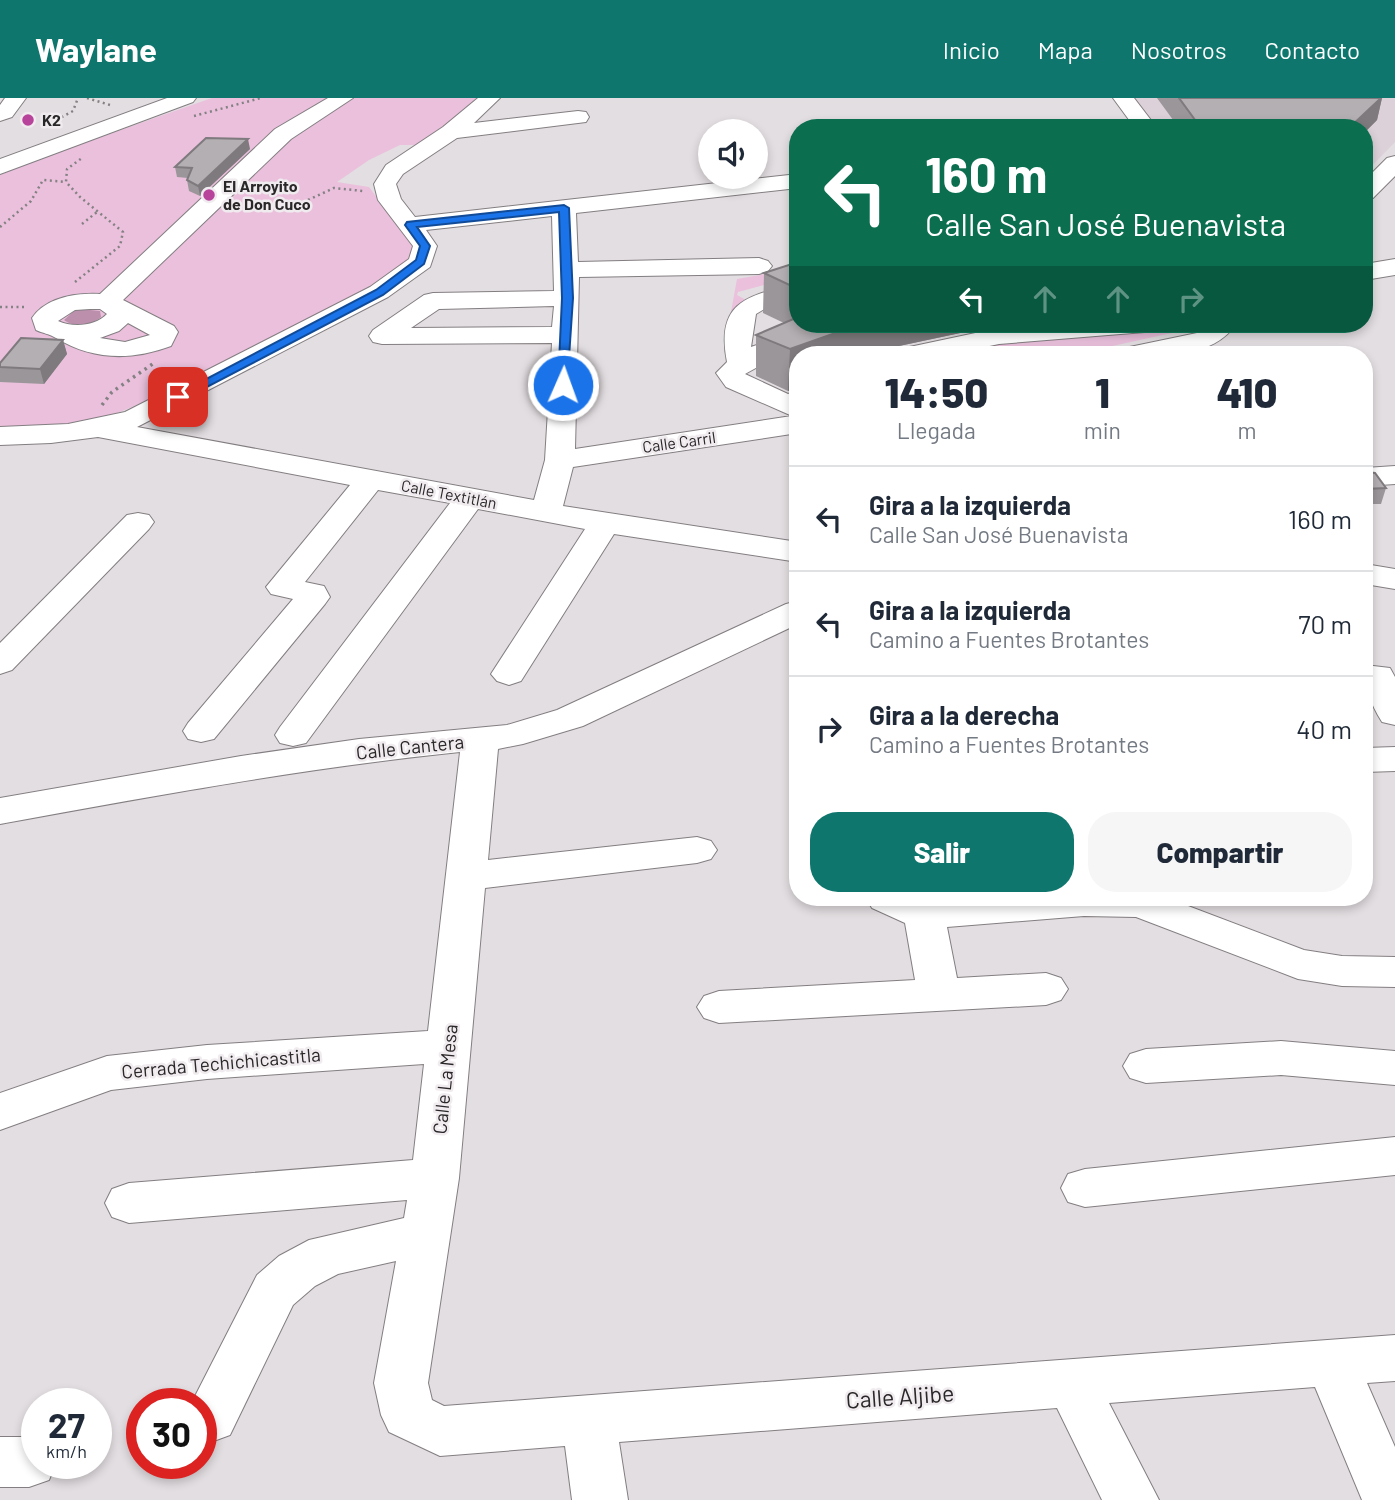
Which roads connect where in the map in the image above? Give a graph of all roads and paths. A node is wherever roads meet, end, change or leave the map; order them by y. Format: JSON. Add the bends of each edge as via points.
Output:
{"nodes":[{"id":1,"x":16,"y":98,"type":"edge"},
{"id":2,"x":78,"y":98,"type":"edge"},
{"id":3,"x":88,"y":98,"type":"edge"},
{"id":4,"x":148,"y":98,"type":"edge"},
{"id":5,"x":261,"y":98,"type":"edge"},
{"id":6,"x":343,"y":98,"type":"edge"},
{"id":7,"x":490,"y":98,"type":"edge"},
{"id":8,"x":1123,"y":98,"type":"edge"},
{"id":9,"x":188,"y":107,"type":"edge"},
{"id":10,"x":121,"y":108,"type":"junction"},
{"id":11,"x":0,"y":116,"type":"edge"},
{"id":12,"x":578,"y":117,"type":"dead end"},
{"id":13,"x":1139,"y":119,"type":"edge"},
{"id":14,"x":66,"y":128,"type":"junction"},
{"id":15,"x":451,"y":132,"type":"junction"},
{"id":16,"x":0,"y":151,"type":"edge"},
{"id":17,"x":92,"y":153,"type":"dead end"},
{"id":18,"x":1395,"y":163,"type":"edge"},
{"id":19,"x":0,"y":167,"type":"edge"},
{"id":20,"x":65,"y":181,"type":"junction"},
{"id":21,"x":789,"y":182,"type":"edge"},
{"id":22,"x":1373,"y":185,"type":"edge"},
{"id":23,"x":388,"y":194,"type":"junction"},
{"id":24,"x":308,"y":200,"type":"dead end"},
{"id":25,"x":564,"y":208,"type":"junction"},
{"id":26,"x":97,"y":212,"type":"junction"},
{"id":27,"x":82,"y":223,"type":"dead end"},
{"id":28,"x":410,"y":225,"type":"junction"},
{"id":29,"x":0,"y":227,"type":"edge"},
{"id":30,"x":759,"y":266,"type":"dead end"},
{"id":31,"x":1395,"y":267,"type":"edge"},
{"id":32,"x":566,"y":270,"type":"junction"},
{"id":33,"x":1373,"y":271,"type":"edge"},
{"id":34,"x":74,"y":287,"type":"dead end"},
{"id":35,"x":789,"y":293,"type":"edge"},
{"id":36,"x":567,"y":298,"type":"junction"},
{"id":37,"x":111,"y":304,"type":"junction"},
{"id":38,"x":0,"y":307,"type":"edge"},
{"id":39,"x":34,"y":307,"type":"dead end"},
{"id":40,"x":820,"y":333,"type":"edge"},
{"id":41,"x":1036,"y":333,"type":"edge"},
{"id":42,"x":1218,"y":333,"type":"edge"},
{"id":43,"x":565,"y":335,"type":"junction"},
{"id":44,"x":952,"y":346,"type":"edge"},
{"id":45,"x":1166,"y":346,"type":"edge"},
{"id":46,"x":138,"y":350,"type":"junction"},
{"id":47,"x":741,"y":363,"type":"junction"},
{"id":48,"x":789,"y":407,"type":"edge"},
{"id":49,"x":789,"y":425,"type":"edge"},
{"id":50,"x":102,"y":429,"type":"junction"},
{"id":51,"x":0,"y":436,"type":"edge"},
{"id":52,"x":560,"y":460,"type":"junction"},
{"id":53,"x":1395,"y":475,"type":"edge"},
{"id":54,"x":1373,"y":476,"type":"edge"},
{"id":55,"x":371,"y":479,"type":"junction"},
{"id":56,"x":470,"y":498,"type":"junction"},
{"id":57,"x":546,"y":512,"type":"junction"},
{"id":58,"x":138,"y":522,"type":"dead end"},
{"id":59,"x":605,"y":523,"type":"junction"},
{"id":60,"x":789,"y":551,"type":"edge"},
{"id":61,"x":1373,"y":575,"type":"edge"},
{"id":62,"x":1395,"y":579,"type":"edge"},
{"id":63,"x":789,"y":615,"type":"edge"},
{"id":64,"x":0,"y":663,"type":"edge"},
{"id":65,"x":509,"y":674,"type":"dead end"},
{"id":66,"x":1373,"y":679,"type":"edge"},
{"id":67,"x":1395,"y":713,"type":"edge"},
{"id":68,"x":201,"y":731,"type":"dead end"},
{"id":69,"x":293,"y":735,"type":"dead end"},
{"id":70,"x":480,"y":740,"type":"junction"},
{"id":71,"x":1373,"y":760,"type":"edge"},
{"id":72,"x":1395,"y":760,"type":"edge"},
{"id":73,"x":0,"y":811,"type":"edge"},
{"id":74,"x":697,"y":850,"type":"dead end"},
{"id":75,"x":467,"y":876,"type":"junction"},
{"id":76,"x":904,"y":906,"type":"edge"},
{"id":77,"x":1035,"y":906,"type":"edge"},
{"id":78,"x":1147,"y":906,"type":"edge"},
{"id":79,"x":924,"y":915,"type":"junction"},
{"id":80,"x":1395,"y":972,"type":"edge"},
{"id":81,"x":1046,"y":989,"type":"dead end"},
{"id":82,"x":939,"y":995,"type":"junction"},
{"id":83,"x":719,"y":1007,"type":"dead end"},
{"id":84,"x":449,"y":1046,"type":"junction"},
{"id":85,"x":1146,"y":1066,"type":"dead end"},
{"id":86,"x":1395,"y":1069,"type":"edge"},
{"id":87,"x":0,"y":1112,"type":"edge"},
{"id":88,"x":1395,"y":1156,"type":"edge"},
{"id":89,"x":435,"y":1178,"type":"junction"},
{"id":90,"x":1084,"y":1188,"type":"dead end"},
{"id":91,"x":130,"y":1203,"type":"dead end"},
{"id":92,"x":426,"y":1234,"type":"junction"},
{"id":93,"x":1395,"y":1358,"type":"edge"},
{"id":94,"x":1332,"y":1364,"type":"junction"},
{"id":95,"x":1074,"y":1384,"type":"junction"},
{"id":96,"x":217,"y":1406,"type":"edge"},
{"id":97,"x":408,"y":1415,"type":"joint"},
{"id":98,"x":589,"y":1421,"type":"junction"},
{"id":99,"x":600,"y":1500,"type":"edge"},
{"id":100,"x":1131,"y":1500,"type":"edge"},
{"id":101,"x":1390,"y":1500,"type":"edge"}],
"edges":[{"from":1,"to":11,"type":"street"},
{"from":2,"to":14,"type":"path","via":[[69,115],[51,123]]},
{"from":3,"to":10,"type":"path"},
{"from":4,"to":10,"type":"street"},
{"from":5,"to":9,"type":"path"},
{"from":6,"to":37,"type":"street","via":[[283,134]]},
{"from":7,"to":15,"type":"street"},
{"from":8,"to":13,"type":"street"},
{"from":9,"to":19,"type":"street"},
{"from":10,"to":14,"type":"street"},
{"from":12,"to":15,"type":"street"},
{"from":14,"to":16,"type":"street"},
{"from":15,"to":23,"type":"street","via":[[394,170],[385,184]]},
{"from":17,"to":20,"type":"path","via":[[67,169]]},
{"from":18,"to":22,"type":"street"},
{"from":20,"to":26,"type":"path"},
{"from":20,"to":29,"type":"path","via":[[43,180],[27,206]]},
{"from":21,"to":25,"type":"street"},
{"from":23,"to":24,"type":"path","via":[[334,188]]},
{"from":23,"to":28,"type":"street"},
{"from":25,"to":28,"type":"street"},
{"from":25,"to":32,"type":"street"},
{"from":26,"to":27,"type":"path"},
{"from":26,"to":34,"type":"path","via":[[123,232],[120,246]]},
{"from":28,"to":50,"type":"street","via":[[425,246],[421,262],[380,292],[200,387]]},
{"from":30,"to":32,"type":"street"},
{"from":31,"to":33,"type":"street"},
{"from":32,"to":36,"type":"street"},
{"from":35,"to":47,"type":"street","via":[[744,311],[737,344]]},
{"from":36,"to":43,"type":"street"},
{"from":36,"to":43,"type":"street","via":[[433,301],[382,336]]},
{"from":37,"to":46,"type":"street","via":[[164,332],[162,340]]},
{"from":37,"to":46,"type":"street","via":[[62,306],[45,318],[45,324],[100,346]]},
{"from":38,"to":39,"type":"path"},
{"from":40,"to":47,"type":"street"},
{"from":41,"to":44,"type":"street"},
{"from":42,"to":45,"type":"street"},
{"from":43,"to":52,"type":"street"},
{"from":46,"to":50,"type":"path","via":[[154,354],[156,361],[147,372],[106,397],[100,409]]},
{"from":47,"to":48,"type":"street","via":[[730,373],[736,381]]},
{"from":49,"to":52,"type":"street","name":"Calle Carril"},
{"from":50,"to":51,"type":"street"},
{"from":50,"to":55,"type":"street","name":"Calle Textitlán"},
{"from":52,"to":57,"type":"street"},
{"from":53,"to":54,"type":"street"},
{"from":55,"to":56,"type":"street","name":"Calle Textitlán"},
{"from":55,"to":68,"type":"street","via":[[283,587],[313,597]]},
{"from":56,"to":57,"type":"street","name":"Calle Textitlán"},
{"from":56,"to":69,"type":"street"},
{"from":57,"to":59,"type":"street","name":"Calle Textitlán"},
{"from":58,"to":64,"type":"street"},
{"from":59,"to":60,"type":"street","name":"Calle Textitlán"},
{"from":59,"to":65,"type":"street"},
{"from":61,"to":62,"type":"street"},
{"from":63,"to":70,"type":"street","name":"Calle Cantera","via":[[570,719]]},
{"from":66,"to":67,"type":"street"},
{"from":70,"to":73,"type":"street","name":"Calle Cantera","via":[[241,768]]},
{"from":70,"to":75,"type":"street","name":"Calle La Mesa"},
{"from":71,"to":72,"type":"street"},
{"from":74,"to":75,"type":"street"},
{"from":75,"to":84,"type":"street","name":"Calle La Mesa"},
{"from":76,"to":79,"type":"street"},
{"from":77,"to":79,"type":"street"},
{"from":78,"to":80,"type":"street","via":[[1298,964]]},
{"from":79,"to":82,"type":"street"},
{"from":81,"to":82,"type":"street"},
{"from":82,"to":83,"type":"street"},
{"from":84,"to":87,"type":"street","name":"Cerrada Techichicastitla","via":[[107,1073]]},
{"from":84,"to":89,"type":"street","name":"Calle La Mesa"},
{"from":85,"to":86,"type":"street","via":[[1281,1058]]},
{"from":88,"to":90,"type":"street"},
{"from":89,"to":91,"type":"street"},
{"from":89,"to":92,"type":"street","name":"Calle La Mesa"},
{"from":92,"to":96,"type":"street","via":[[327,1255],[297,1271],[275,1290]]},
{"from":92,"to":97,"type":"street","name":"Calle La Mesa","via":[[401,1383]]},
{"from":93,"to":94,"type":"street","name":"Calle Aljibe"},
{"from":94,"to":95,"type":"street","name":"Calle Aljibe"},
{"from":94,"to":101,"type":"street"},
{"from":95,"to":98,"type":"street","name":"Calle Aljibe"},
{"from":95,"to":100,"type":"street"},
{"from":97,"to":98,"type":"street","name":"Calle Aljibe","via":[[440,1432]]},
{"from":98,"to":99,"type":"street"}]}
